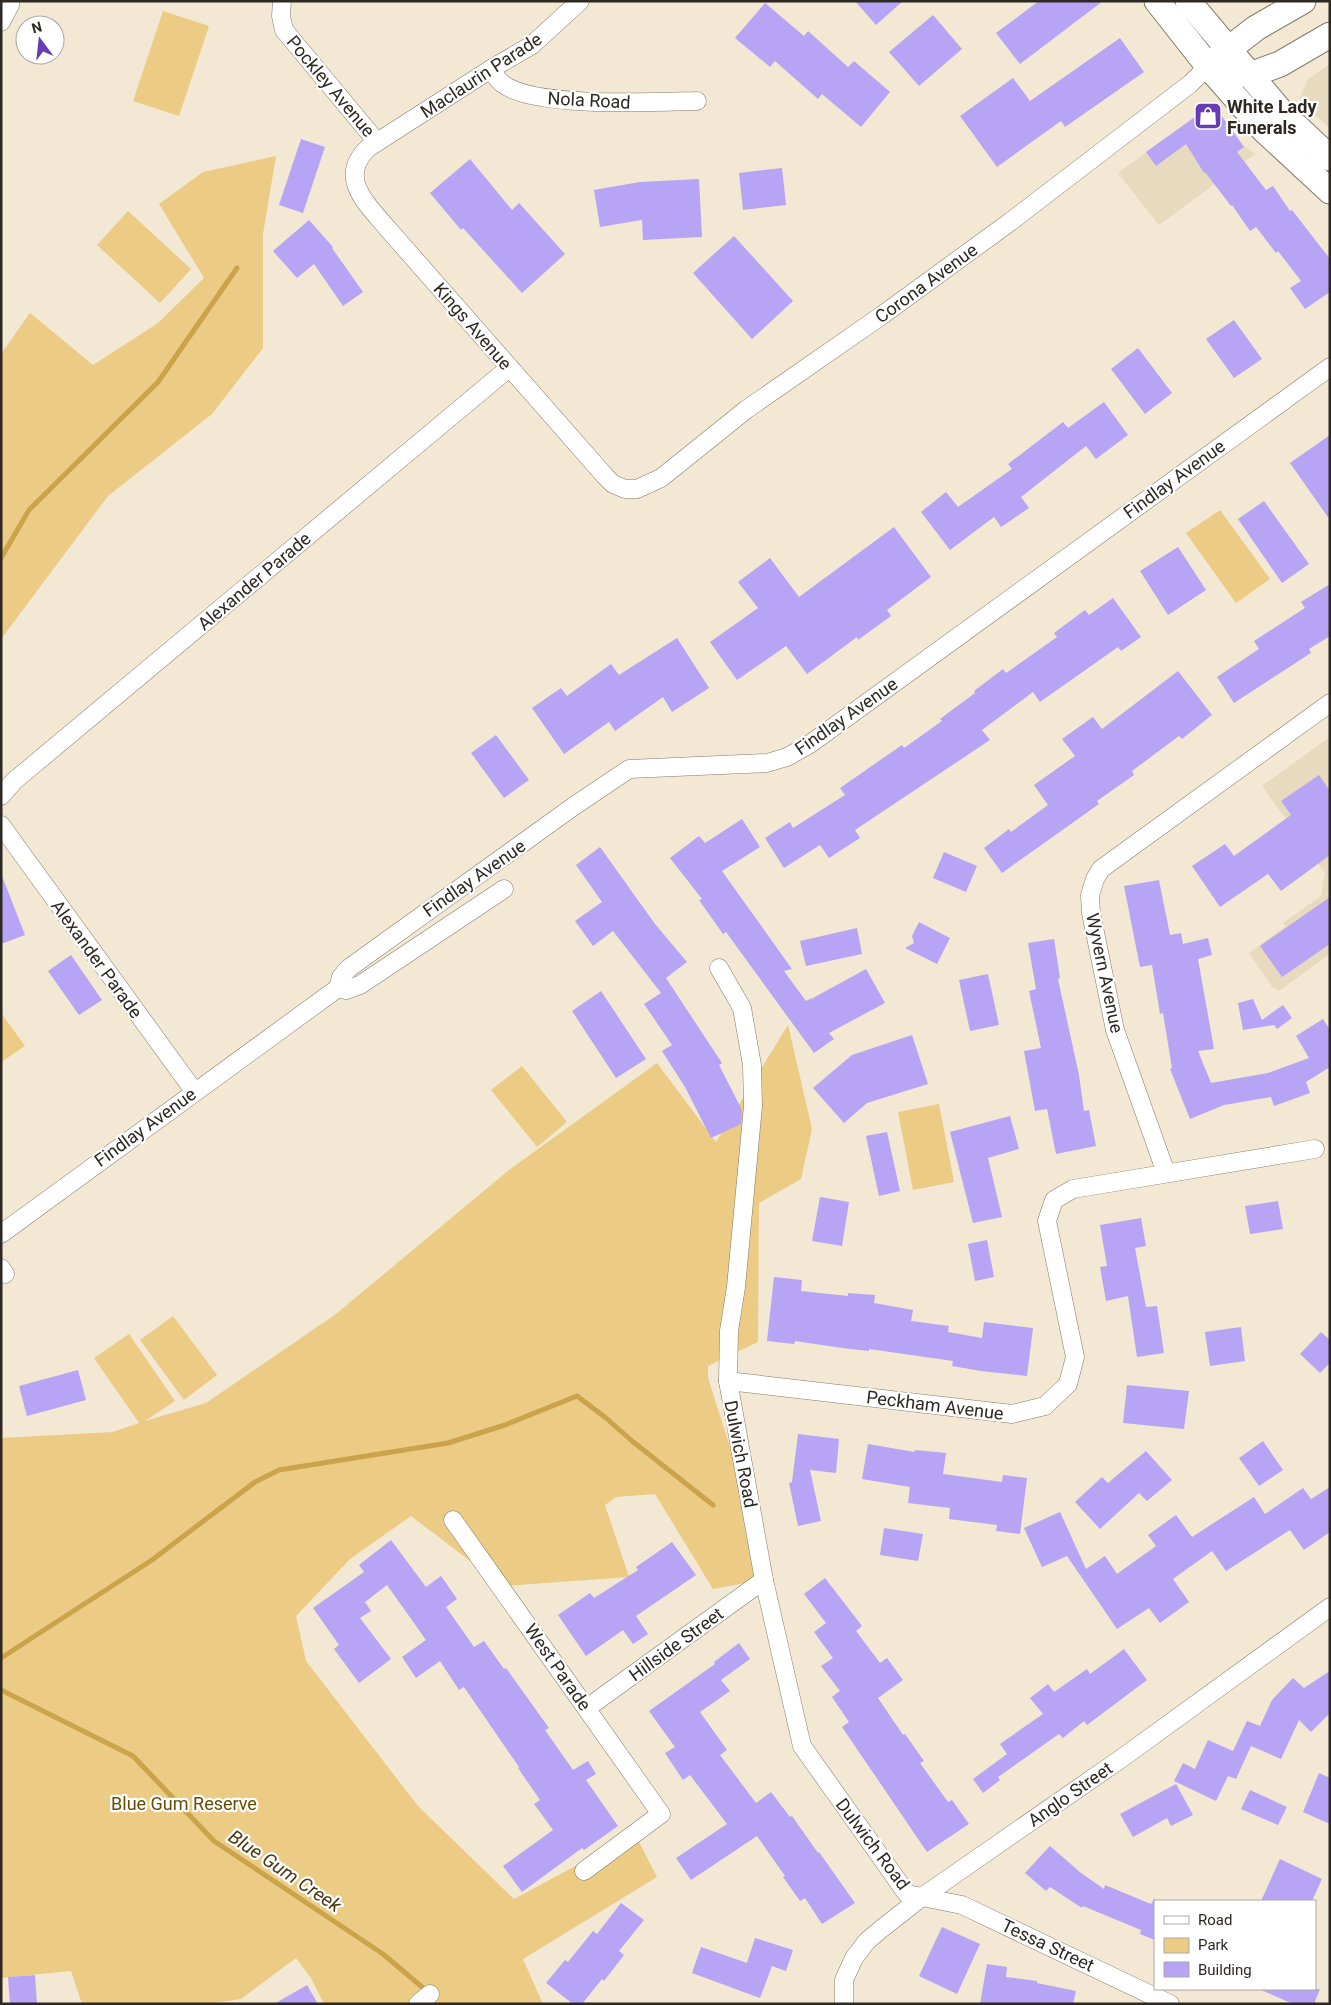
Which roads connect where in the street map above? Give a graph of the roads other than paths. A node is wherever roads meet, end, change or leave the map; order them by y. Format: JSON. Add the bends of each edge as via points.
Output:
{"nodes":[{"id":1,"x":10,"y":1,"type":"edge"},
{"id":2,"x":282,"y":1,"type":"edge"},
{"id":3,"x":580,"y":1,"type":"edge"},
{"id":4,"x":1157,"y":1,"type":"edge"},
{"id":5,"x":1188,"y":1,"type":"edge"},
{"id":6,"x":1303,"y":1,"type":"edge"},
{"id":7,"x":1,"y":22,"type":"edge"},
{"id":8,"x":1330,"y":35,"type":"edge"},
{"id":9,"x":1228,"y":50,"type":"junction"},
{"id":10,"x":1208,"y":66,"type":"junction"},
{"id":11,"x":491,"y":69,"type":"junction"},
{"id":12,"x":1250,"y":75,"type":"junction"},
{"id":13,"x":697,"y":101,"type":"dead end"},
{"id":14,"x":377,"y":142,"type":"junction"},
{"id":15,"x":1330,"y":158,"type":"edge"},
{"id":16,"x":1330,"y":191,"type":"edge"},
{"id":17,"x":1330,"y":367,"type":"edge"},
{"id":18,"x":509,"y":368,"type":"junction"},
{"id":19,"x":637,"y":489,"type":"joint"},
{"id":20,"x":1330,"y":703,"type":"edge"},
{"id":21,"x":1,"y":796,"type":"edge"},
{"id":22,"x":1,"y":825,"type":"edge"},
{"id":23,"x":504,"y":889,"type":"dead end"},
{"id":24,"x":719,"y":968,"type":"dead end"},
{"id":25,"x":338,"y":988,"type":"junction"},
{"id":26,"x":194,"y":1091,"type":"junction"},
{"id":27,"x":1315,"y":1149,"type":"dead end"},
{"id":28,"x":1166,"y":1173,"type":"junction"},
{"id":29,"x":1,"y":1234,"type":"edge"},
{"id":30,"x":728,"y":1381,"type":"junction"},
{"id":31,"x":453,"y":1520,"type":"dead end"},
{"id":32,"x":764,"y":1580,"type":"junction"},
{"id":33,"x":1330,"y":1607,"type":"edge"},
{"id":34,"x":588,"y":1708,"type":"junction"},
{"id":35,"x":584,"y":1871,"type":"dead end"},
{"id":36,"x":922,"y":1897,"type":"junction"},
{"id":37,"x":844,"y":2004,"type":"edge"},
{"id":38,"x":1170,"y":2004,"type":"edge"}],
"edges":[{"from":1,"to":7,"type":"street"},
{"from":2,"to":14,"type":"street","name":"Pockley Avenue","via":[[284,30]]},
{"from":3,"to":11,"type":"street","name":"Maclaurin Parade","via":[[532,45]]},
{"from":4,"to":10,"type":"highway"},
{"from":5,"to":9,"type":"highway"},
{"from":6,"to":9,"type":"highway","via":[[1256,28]]},
{"from":8,"to":12,"type":"highway","via":[[1280,64]]},
{"from":9,"to":10,"type":"highway"},
{"from":9,"to":12,"type":"highway"},
{"from":10,"to":12,"type":"highway"},
{"from":10,"to":16,"type":"highway","via":[[1274,140]]},
{"from":10,"to":19,"type":"street","name":"Corona Avenue","via":[[1190,84],[1010,222],[747,409],[661,478]]},
{"from":11,"to":13,"type":"street","name":"Nola Road","via":[[502,84],[522,94],[638,103]]},
{"from":11,"to":14,"type":"street","name":"Maclaurin Parade"},
{"from":12,"to":15,"type":"highway","via":[[1282,113]]},
{"from":14,"to":18,"type":"street","name":"Kings Avenue","via":[[361,155],[356,164],[354,174],[360,194]]},
{"from":17,"to":25,"type":"street","name":"Findlay Avenue","via":[[810,744],[787,757],[767,763],[629,769],[349,968],[341,977]]},
{"from":18,"to":19,"type":"street","name":"Kings Avenue","via":[[613,484]]},
{"from":18,"to":21,"type":"street","name":"Alexander Parade","via":[[14,781]]},
{"from":20,"to":28,"type":"street","name":"Wyvern Avenue","via":[[1149,832],[1094,879],[1090,895],[1091,913],[1115,1030]]},
{"from":22,"to":26,"type":"street","name":"Alexander Parade"},
{"from":23,"to":25,"type":"street","name":"Findlay Avenue","via":[[360,986],[346,990]]},
{"from":24,"to":30,"type":"street","name":"Dulwich Road","via":[[742,1008],[751,1056],[753,1106],[729,1332]]},
{"from":25,"to":26,"type":"street","name":"Findlay Avenue"},
{"from":26,"to":29,"type":"street","name":"Findlay Avenue"},
{"from":27,"to":28,"type":"street","name":"Peckham Avenue"},
{"from":28,"to":30,"type":"street","name":"Peckham Avenue","via":[[1074,1189],[1054,1200],[1047,1221],[1075,1357],[1068,1384],[1045,1406],[1012,1414]]},
{"from":30,"to":32,"type":"street","name":"Dulwich Road"},
{"from":31,"to":34,"type":"street","name":"West Parade"},
{"from":32,"to":34,"type":"street","name":"Hillside Street"},
{"from":32,"to":36,"type":"street","name":"Dulwich Road","via":[[802,1746],[906,1894]]},
{"from":33,"to":36,"type":"street","name":"Anglo Street","via":[[1122,1758]]},
{"from":34,"to":35,"type":"street","name":"West Parade","via":[[661,1814]]},
{"from":36,"to":37,"type":"street","name":"Anglo Street","via":[[867,1941],[854,1958],[844,1980]]},
{"from":36,"to":38,"type":"street","name":"Tessa Street","via":[[962,1904]]}]}
